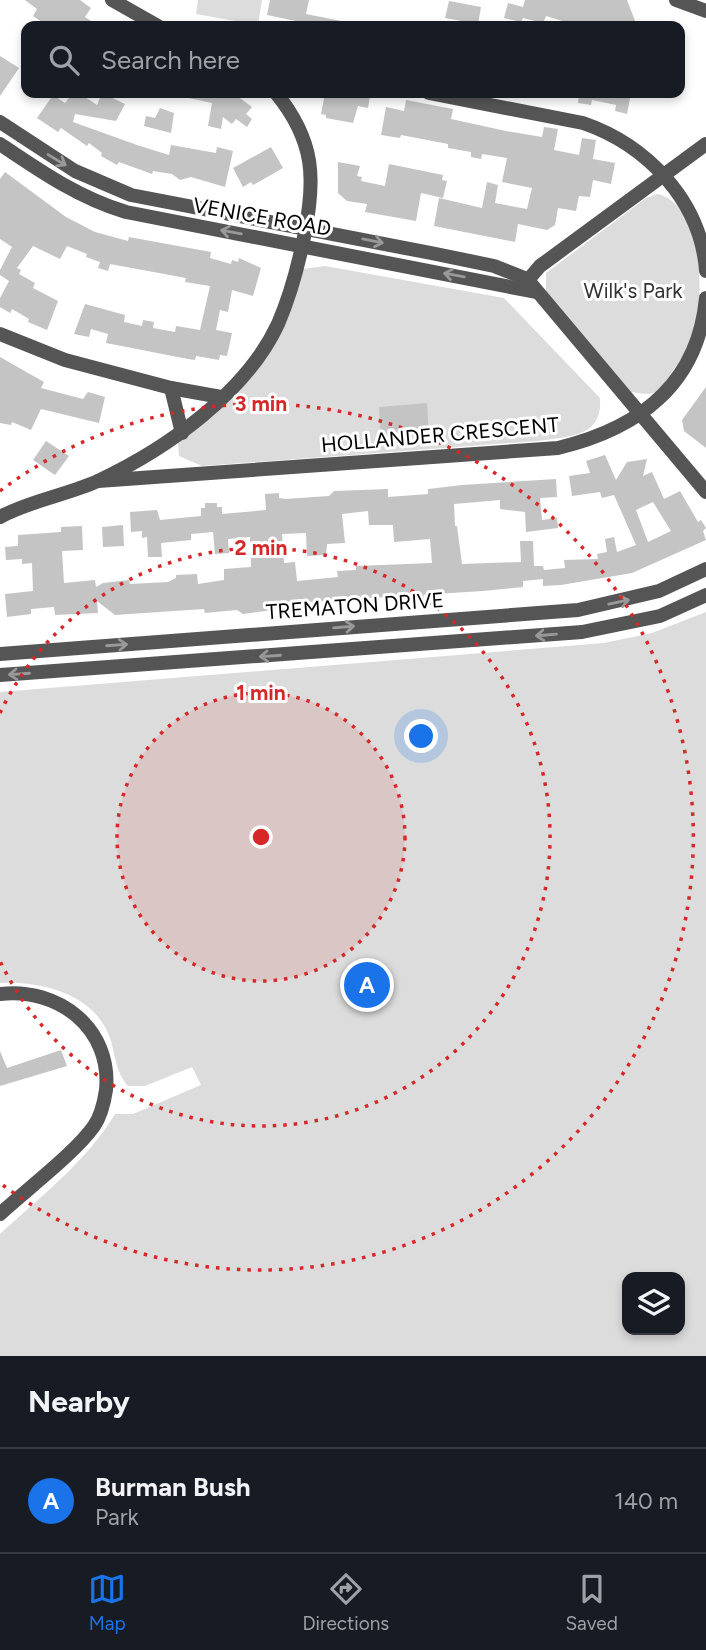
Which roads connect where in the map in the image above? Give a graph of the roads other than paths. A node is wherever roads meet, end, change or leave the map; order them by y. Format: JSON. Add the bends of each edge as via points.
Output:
{"nodes":[{"id":1,"x":112,"y":0,"type":"edge"},
{"id":2,"x":676,"y":0,"type":"edge"},
{"id":3,"x":706,"y":11,"type":"edge"},
{"id":4,"x":149,"y":21,"type":"edge"},
{"id":5,"x":279,"y":98,"type":"edge"},
{"id":6,"x":455,"y":98,"type":"edge"},
{"id":7,"x":0,"y":122,"type":"edge"},
{"id":8,"x":0,"y":144,"type":"edge"},
{"id":9,"x":706,"y":144,"type":"edge"},
{"id":10,"x":34,"y":146,"type":"junction"},
{"id":11,"x":24,"y":160,"type":"junction"},
{"id":12,"x":664,"y":176,"type":"junction"},
{"id":13,"x":131,"y":195,"type":"junction"},
{"id":14,"x":126,"y":212,"type":"junction"},
{"id":15,"x":306,"y":227,"type":"junction"},
{"id":16,"x":302,"y":245,"type":"junction"},
{"id":17,"x":431,"y":253,"type":"junction"},
{"id":18,"x":426,"y":270,"type":"junction"},
{"id":19,"x":706,"y":271,"type":"edge"},
{"id":20,"x":528,"y":286,"type":"junction"},
{"id":21,"x":706,"y":298,"type":"edge"},
{"id":22,"x":0,"y":334,"type":"edge"},
{"id":23,"x":171,"y":388,"type":"junction"},
{"id":24,"x":221,"y":397,"type":"junction"},
{"id":25,"x":641,"y":416,"type":"junction"},
{"id":26,"x":182,"y":433,"type":"junction"},
{"id":27,"x":98,"y":481,"type":"junction"},
{"id":28,"x":706,"y":492,"type":"edge"},
{"id":29,"x":0,"y":517,"type":"edge"},
{"id":30,"x":706,"y":569,"type":"edge"},
{"id":31,"x":706,"y":595,"type":"edge"},
{"id":32,"x":578,"y":610,"type":"junction"},
{"id":33,"x":429,"y":621,"type":"junction"},
{"id":34,"x":306,"y":630,"type":"junction"},
{"id":35,"x":582,"y":632,"type":"junction"},
{"id":36,"x":208,"y":638,"type":"junction"},
{"id":37,"x":430,"y":644,"type":"junction"},
{"id":38,"x":72,"y":649,"type":"junction"},
{"id":39,"x":0,"y":653,"type":"edge"},
{"id":40,"x":306,"y":653,"type":"junction"},
{"id":41,"x":209,"y":660,"type":"junction"},
{"id":42,"x":74,"y":670,"type":"junction"},
{"id":43,"x":0,"y":676,"type":"edge"},
{"id":44,"x":0,"y":994,"type":"edge"},
{"id":45,"x":0,"y":1214,"type":"edge"}],
"edges":[{"from":1,"to":4,"type":"street"},
{"from":2,"to":3,"type":"street"},
{"from":5,"to":15,"type":"street","name":"HOLLANDER CRESCENT","via":[[295,121],[311,162]]},
{"from":6,"to":12,"type":"street","via":[[607,131]]},
{"from":7,"to":10,"type":"street","name":"VENICE ROAD"},
{"from":8,"to":11,"type":"street","name":"VENICE ROAD"},
{"from":9,"to":12,"type":"street"},
{"from":10,"to":11,"type":"street"},
{"from":10,"to":13,"type":"street","name":"VENICE ROAD","one_way":true,"via":[[75,171]]},
{"from":11,"to":14,"type":"street","name":"VENICE ROAD","via":[[88,198]]},
{"from":12,"to":19,"type":"street","via":[[693,219]]},
{"from":12,"to":20,"type":"street","via":[[540,266]]},
{"from":13,"to":14,"type":"street"},
{"from":13,"to":15,"type":"street","name":"VENICE ROAD"},
{"from":16,"to":14,"type":"street","name":"VENICE ROAD","one_way":true},
{"from":15,"to":16,"type":"street","name":"HOLLANDER CRESCENT"},
{"from":15,"to":17,"type":"street","name":"VENICE ROAD","one_way":true},
{"from":16,"to":18,"type":"street","name":"VENICE ROAD"},
{"from":16,"to":24,"type":"street","name":"HOLLANDER CRESCENT","via":[[277,326]]},
{"from":17,"to":18,"type":"street"},
{"from":17,"to":20,"type":"street","name":"VENICE ROAD","via":[[494,266]]},
{"from":20,"to":18,"type":"street","name":"VENICE ROAD","one_way":true},
{"from":20,"to":25,"type":"street"},
{"from":21,"to":25,"type":"street","name":"HOLLANDER CRESCENT","via":[[698,342],[682,370]]},
{"from":22,"to":23,"type":"street","via":[[65,360]]},
{"from":23,"to":24,"type":"street"},
{"from":23,"to":26,"type":"street"},
{"from":24,"to":26,"type":"street","name":"HOLLANDER CRESCENT"},
{"from":25,"to":27,"type":"street","name":"HOLLANDER CRESCENT","via":[[592,440],[558,449]]},
{"from":25,"to":28,"type":"street"},
{"from":26,"to":27,"type":"street","name":"HOLLANDER CRESCENT"},
{"from":27,"to":29,"type":"street","name":"HOLLANDER CRESCENT"},
{"from":32,"to":30,"type":"street","name":"TREMATON DRIVE","one_way":true,"via":[[647,595]]},
{"from":31,"to":35,"type":"street","name":"TREMATON DRIVE","via":[[660,616]]},
{"from":32,"to":33,"type":"street","name":"TREMATON DRIVE"},
{"from":32,"to":35,"type":"street"},
{"from":34,"to":33,"type":"street","name":"TREMATON DRIVE","one_way":true},
{"from":33,"to":37,"type":"street"},
{"from":34,"to":36,"type":"street","name":"TREMATON DRIVE"},
{"from":34,"to":40,"type":"street"},
{"from":35,"to":37,"type":"street","name":"TREMATON DRIVE","one_way":true},
{"from":38,"to":36,"type":"street","name":"TREMATON DRIVE","one_way":true},
{"from":36,"to":41,"type":"street"},
{"from":37,"to":40,"type":"street","name":"TREMATON DRIVE"},
{"from":38,"to":39,"type":"street","name":"TREMATON DRIVE"},
{"from":38,"to":42,"type":"street"},
{"from":40,"to":41,"type":"street","name":"TREMATON DRIVE","one_way":true},
{"from":41,"to":42,"type":"street","name":"TREMATON DRIVE"},
{"from":42,"to":43,"type":"street","name":"TREMATON DRIVE","one_way":true},
{"from":44,"to":45,"type":"street","via":[[32,995],[75,1013],[102,1048],[107,1080],[94,1127]]}]}
